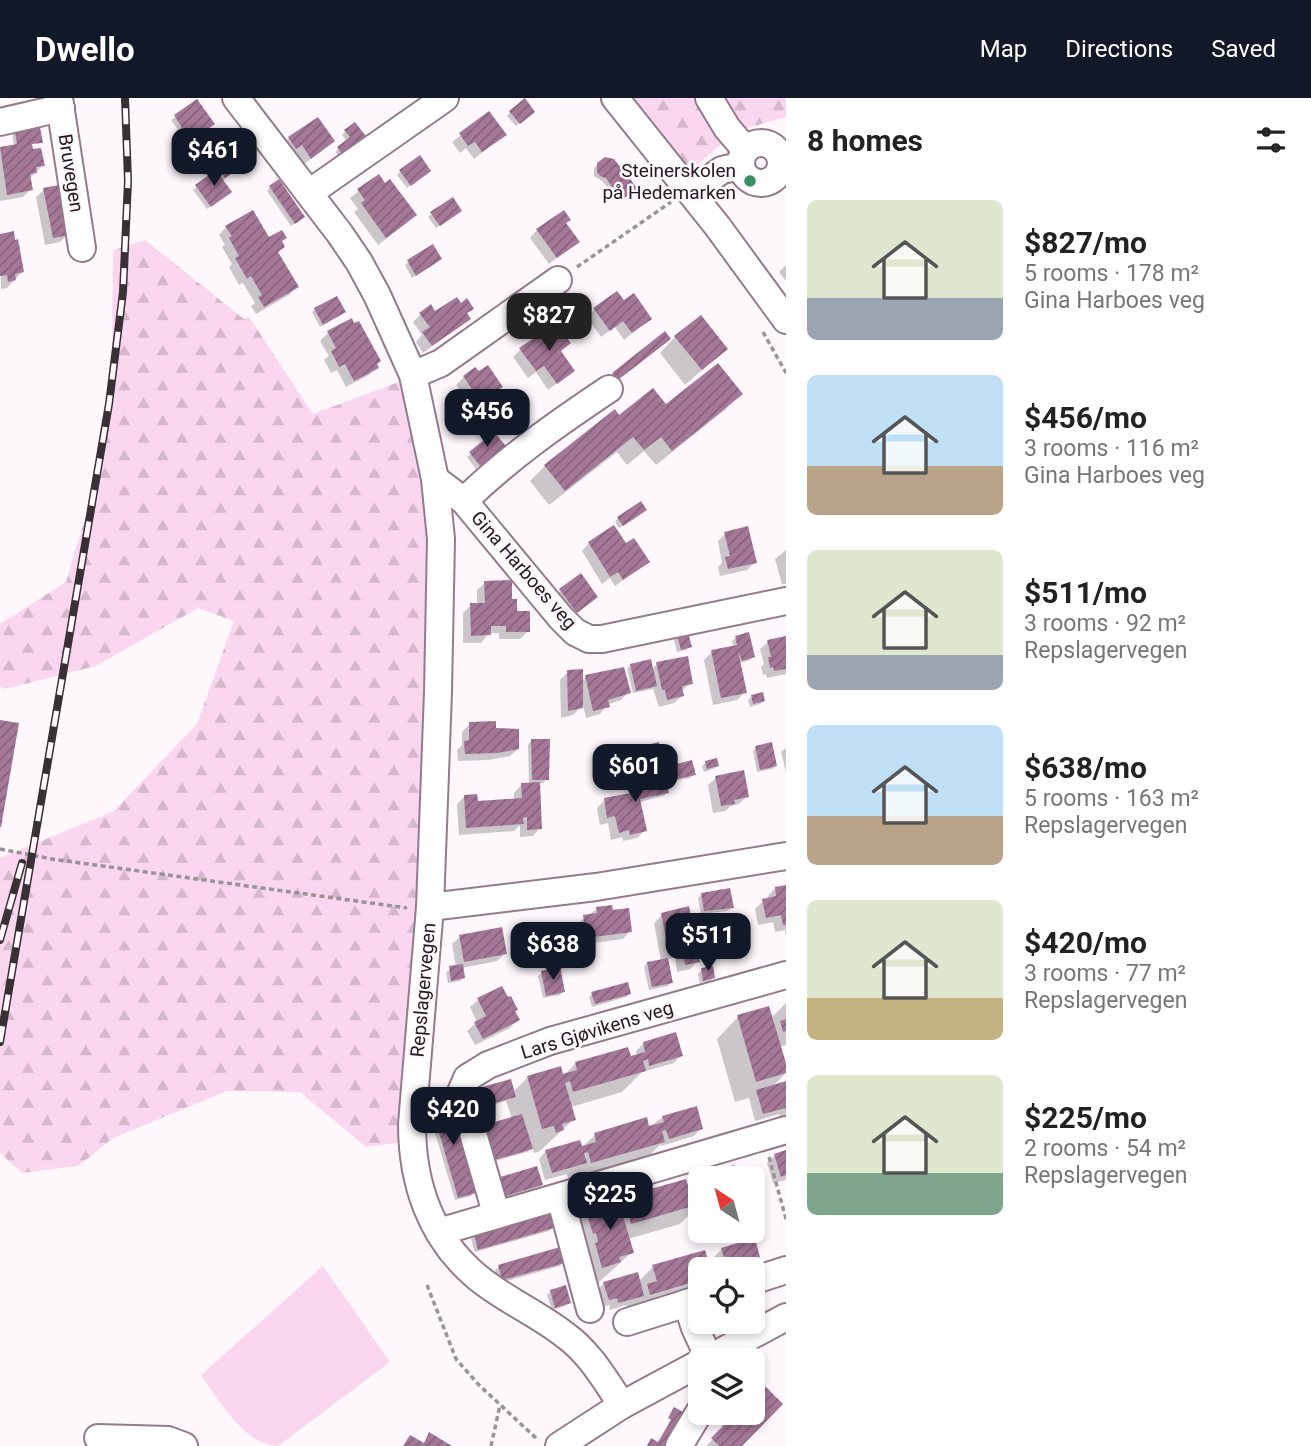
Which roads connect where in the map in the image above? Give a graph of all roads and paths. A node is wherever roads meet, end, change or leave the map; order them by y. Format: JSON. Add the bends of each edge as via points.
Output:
{"nodes":[{"id":1,"x":236,"y":98,"type":"edge"},
{"id":2,"x":445,"y":98,"type":"edge"},
{"id":3,"x":615,"y":98,"type":"edge"},
{"id":4,"x":709,"y":98,"type":"edge"},
{"id":5,"x":60,"y":103,"type":"edge"},
{"id":6,"x":0,"y":122,"type":"edge"},
{"id":7,"x":743,"y":157,"type":"junction"},
{"id":8,"x":783,"y":167,"type":"edge"},
{"id":9,"x":309,"y":193,"type":"junction"},
{"id":10,"x":682,"y":196,"type":"junction"},
{"id":11,"x":82,"y":248,"type":"dead end"},
{"id":12,"x":558,"y":281,"type":"joint"},
{"id":13,"x":786,"y":320,"type":"edge"},
{"id":14,"x":413,"y":375,"type":"junction"},
{"id":15,"x":609,"y":389,"type":"dead end"},
{"id":16,"x":435,"y":478,"type":"junction"},
{"id":17,"x":464,"y":501,"type":"junction"},
{"id":18,"x":786,"y":601,"type":"edge"},
{"id":19,"x":438,"y":692,"type":"joint"},
{"id":20,"x":0,"y":849,"type":"edge"},
{"id":21,"x":786,"y":856,"type":"edge"},
{"id":22,"x":430,"y":907,"type":"junction"},
{"id":23,"x":786,"y":975,"type":"edge"},
{"id":24,"x":775,"y":1133,"type":"edge"},
{"id":25,"x":560,"y":1197,"type":"junction"},
{"id":26,"x":496,"y":1213,"type":"junction"},
{"id":27,"x":786,"y":1219,"type":"edge"},
{"id":28,"x":439,"y":1232,"type":"junction"},
{"id":29,"x":786,"y":1270,"type":"edge"},
{"id":30,"x":765,"y":1277,"type":"edge"},
{"id":31,"x":427,"y":1284,"type":"dead end"},
{"id":32,"x":688,"y":1303,"type":"edge"},
{"id":33,"x":590,"y":1309,"type":"dead end"},
{"id":34,"x":786,"y":1317,"type":"edge"},
{"id":35,"x":627,"y":1322,"type":"dead end"},
{"id":36,"x":728,"y":1348,"type":"edge"},
{"id":37,"x":688,"y":1369,"type":"edge"},
{"id":38,"x":500,"y":1405,"type":"junction"},
{"id":39,"x":622,"y":1405,"type":"junction"},
{"id":40,"x":692,"y":1425,"type":"edge"},
{"id":41,"x":98,"y":1438,"type":"dead end"},
{"id":42,"x":551,"y":1445,"type":"edge"},
{"id":43,"x":184,"y":1446,"type":"edge"},
{"id":44,"x":491,"y":1446,"type":"edge"},
{"id":45,"x":679,"y":1446,"type":"edge"}],
"edges":[{"from":1,"to":9,"type":"street","name":"Gina Harboes veg"},
{"from":2,"to":9,"type":"street"},
{"from":3,"to":10,"type":"street"},
{"from":4,"to":7,"type":"street"},
{"from":5,"to":6,"type":"street"},
{"from":5,"to":11,"type":"street","name":"Bruvegen"},
{"from":7,"to":8,"type":"street","via":[[743,173],[756,183],[772,180]]},
{"from":7,"to":10,"type":"street"},
{"from":9,"to":14,"type":"street","name":"Gina Harboes veg","via":[[359,262]]},
{"from":10,"to":12,"type":"path"},
{"from":10,"to":13,"type":"street","via":[[762,284]]},
{"from":12,"to":14,"type":"street","via":[[441,363]]},
{"from":14,"to":16,"type":"street","name":"Gina Harboes veg"},
{"from":15,"to":17,"type":"street","via":[[548,430]]},
{"from":16,"to":17,"type":"street","name":"Gina Harboes veg"},
{"from":16,"to":19,"type":"street","name":"Gina Harboes veg","via":[[441,539]]},
{"from":17,"to":18,"type":"street","name":"Gina Harboes veg","via":[[561,618],[589,639]]},
{"from":19,"to":22,"type":"street","name":"Repslagervegen"},
{"from":20,"to":22,"type":"path","via":[[390,907]]},
{"from":21,"to":22,"type":"street","name":"Repslagervegen","via":[[596,887]]},
{"from":22,"to":28,"type":"street","name":"Repslagervegen","via":[[412,1155],[427,1211]]},
{"from":23,"to":26,"type":"street","name":"Lars Gjøvikens veg","via":[[550,1041],[467,1078],[461,1092]]},
{"from":24,"to":25,"type":"street"},
{"from":24,"to":27,"type":"path"},
{"from":25,"to":26,"type":"street"},
{"from":25,"to":33,"type":"street"},
{"from":26,"to":28,"type":"street"},
{"from":28,"to":39,"type":"street","name":"Repslagervegen","via":[[475,1276],[584,1351]]},
{"from":29,"to":30,"type":"street"},
{"from":31,"to":38,"type":"path","via":[[456,1359]]},
{"from":32,"to":35,"type":"street"},
{"from":34,"to":36,"type":"street"},
{"from":37,"to":39,"type":"street"},
{"from":38,"to":42,"type":"path"},
{"from":38,"to":44,"type":"path"},
{"from":39,"to":42,"type":"street"},
{"from":40,"to":45,"type":"street"},
{"from":41,"to":43,"type":"street","via":[[167,1440]]}]}
